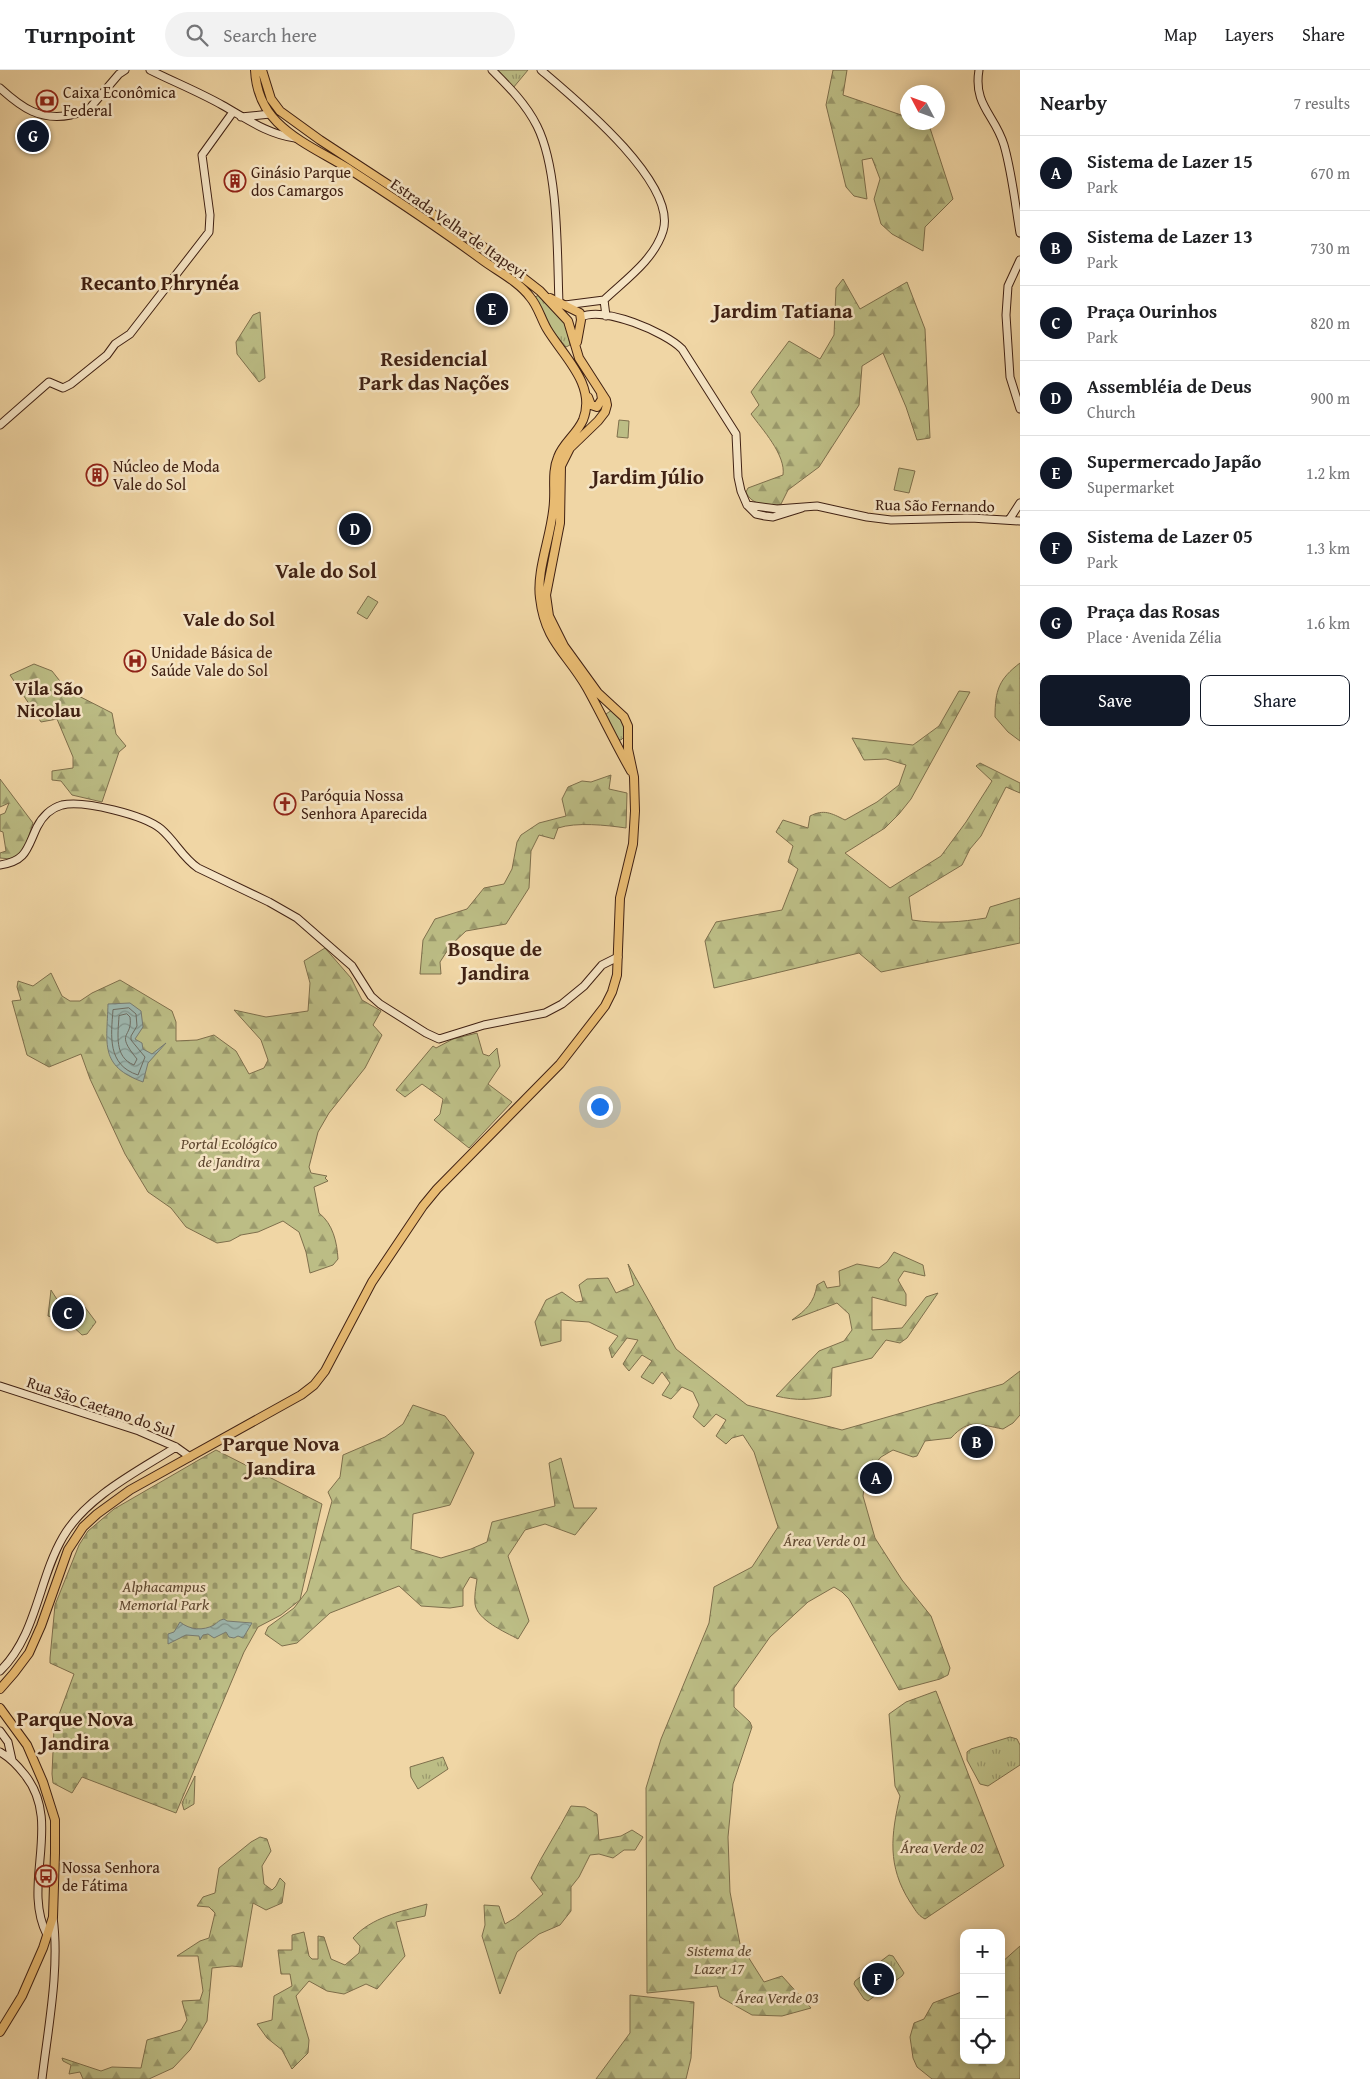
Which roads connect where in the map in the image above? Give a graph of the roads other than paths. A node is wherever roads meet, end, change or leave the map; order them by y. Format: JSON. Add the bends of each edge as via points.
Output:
{"nodes":[{"id":1,"x":125,"y":70,"type":"edge"},
{"id":2,"x":150,"y":70,"type":"edge"},
{"id":3,"x":255,"y":70,"type":"edge"},
{"id":4,"x":262,"y":70,"type":"edge"},
{"id":5,"x":492,"y":70,"type":"edge"},
{"id":6,"x":541,"y":70,"type":"edge"},
{"id":7,"x":979,"y":70,"type":"edge"},
{"id":8,"x":0,"y":88,"type":"edge"},
{"id":9,"x":233,"y":112,"type":"junction"},
{"id":10,"x":270,"y":114,"type":"junction"},
{"id":11,"x":240,"y":117,"type":"junction"},
{"id":12,"x":296,"y":138,"type":"junction"},
{"id":13,"x":320,"y":140,"type":"junction"},
{"id":14,"x":1020,"y":232,"type":"edge"},
{"id":15,"x":1020,"y":260,"type":"edge"},
{"id":16,"x":544,"y":296,"type":"junction"},
{"id":17,"x":604,"y":300,"type":"junction"},
{"id":18,"x":562,"y":304,"type":"junction"},
{"id":19,"x":581,"y":316,"type":"junction"},
{"id":20,"x":606,"y":316,"type":"junction"},
{"id":21,"x":576,"y":347,"type":"junction"},
{"id":22,"x":600,"y":391,"type":"junction"},
{"id":23,"x":586,"y":393,"type":"junction"},
{"id":24,"x":1020,"y":408,"type":"edge"},
{"id":25,"x":0,"y":425,"type":"edge"},
{"id":26,"x":1020,"y":503,"type":"edge"},
{"id":27,"x":1009,"y":520,"type":"junction"},
{"id":28,"x":1020,"y":522,"type":"edge"},
{"id":29,"x":614,"y":706,"type":"junction"},
{"id":30,"x":601,"y":716,"type":"junction"},
{"id":31,"x":628,"y":734,"type":"junction"},
{"id":32,"x":614,"y":741,"type":"junction"},
{"id":33,"x":634,"y":777,"type":"junction"},
{"id":34,"x":0,"y":865,"type":"edge"},
{"id":35,"x":618,"y":957,"type":"junction"},
{"id":36,"x":0,"y":1386,"type":"edge"},
{"id":37,"x":176,"y":1447,"type":"junction"},
{"id":38,"x":190,"y":1456,"type":"junction"},
{"id":39,"x":0,"y":1671,"type":"edge"},
{"id":40,"x":0,"y":1690,"type":"edge"},
{"id":41,"x":0,"y":1708,"type":"edge"},
{"id":42,"x":0,"y":1731,"type":"edge"},
{"id":43,"x":0,"y":1752,"type":"edge"},
{"id":44,"x":12,"y":1760,"type":"junction"},
{"id":45,"x":53,"y":1917,"type":"junction"},
{"id":46,"x":47,"y":1935,"type":"junction"},
{"id":47,"x":0,"y":2032,"type":"edge"},
{"id":48,"x":42,"y":2079,"type":"edge"}],
"edges":[{"from":1,"to":8,"type":"street","via":[[89,109],[55,118],[17,104]]},
{"from":2,"to":9,"type":"street"},
{"from":3,"to":10,"type":"main road","name":"Estrada Velha de Itapevi","via":[[255,83]]},
{"from":4,"to":13,"type":"main road","name":"Estrada Velha de Itapevi","via":[[271,99],[280,111]]},
{"from":5,"to":18,"type":"street","via":[[519,98],[534,119],[543,141],[552,186]]},
{"from":6,"to":17,"type":"street","via":[[588,111],[648,176],[660,196],[664,230],[652,253]]},
{"from":7,"to":14,"type":"street","via":[[979,98],[1004,146]]},
{"from":9,"to":11,"type":"street"},
{"from":9,"to":25,"type":"street","via":[[202,155],[210,215],[209,232],[130,334],[67,387],[49,382]]},
{"from":10,"to":11,"type":"street"},
{"from":10,"to":12,"type":"main road","name":"Estrada Velha de Itapevi"},
{"from":10,"to":13,"type":"main road","via":[[284,119],[312,139]]},
{"from":11,"to":12,"type":"street","via":[[277,134]]},
{"from":12,"to":23,"type":"main road","name":"Estrada Velha de Itapevi","via":[[349,169],[518,285],[531,297]]},
{"from":13,"to":16,"type":"main road","name":"Estrada Velha de Itapevi","via":[[485,248]]},
{"from":15,"to":24,"type":"street","via":[[1008,286],[1006,315],[1010,377]]},
{"from":16,"to":18,"type":"main road"},
{"from":16,"to":21,"type":"main road","name":"Estrada Velha de Itapevi","via":[[568,321]]},
{"from":17,"to":18,"type":"street"},
{"from":17,"to":20,"type":"street"},
{"from":18,"to":19,"type":"main road","via":[[578,311]]},
{"from":19,"to":20,"type":"street","name":"Rua São Fernando"},
{"from":19,"to":21,"type":"main road"},
{"from":20,"to":27,"type":"street","name":"Rua São Fernando","via":[[650,328],[675,341],[682,349],[736,434],[738,476],[748,506],[777,509],[817,506],[867,518],[892,520]]},
{"from":21,"to":22,"type":"main road","name":"Estrada Velha de Itapevi","via":[[584,367]]},
{"from":22,"to":23,"type":"main road","via":[[602,399],[596,407],[591,405]]},
{"from":22,"to":29,"type":"main road","name":"Estrada Velha de Itapevi","via":[[607,405],[605,412],[570,448],[562,466],[560,523],[546,595],[549,616],[564,646],[598,693]]},
{"from":23,"to":30,"type":"main road","via":[[582,422],[556,462],[553,518],[539,594],[548,631],[558,649],[578,672]]},
{"from":26,"to":27,"type":"street","name":"Rua São Fernando"},
{"from":27,"to":28,"type":"street","name":"Rua São Fernando"},
{"from":29,"to":30,"type":"main road","via":[[605,708]]},
{"from":29,"to":31,"type":"main road","name":"Estrada Velha de Itapevi","via":[[624,717]]},
{"from":30,"to":32,"type":"main road"},
{"from":31,"to":32,"type":"main road","via":[[622,742]]},
{"from":31,"to":33,"type":"main road","name":"Estrada Velha de Itapevi"},
{"from":32,"to":33,"type":"main road"},
{"from":33,"to":35,"type":"main road","name":"Estrada Velha de Itapevi","via":[[633,844],[620,898]]},
{"from":34,"to":35,"type":"street","via":[[24,855],[45,815],[63,805],[92,806],[138,817],[161,830],[191,863],[208,874],[286,910],[352,966],[380,1004],[439,1039],[484,1025],[545,1013],[584,986],[602,965]]},
{"from":35,"to":38,"type":"main road","name":"Estrada Velha de Itapevi","via":[[617,975],[604,1006],[560,1064],[423,1206],[372,1282],[331,1360],[314,1385]]},
{"from":36,"to":37,"type":"street","name":"Rua São Caetano do Sul","via":[[139,1431]]},
{"from":37,"to":38,"type":"street","name":"Rua São Caetano do Sul"},
{"from":37,"to":39,"type":"street","via":[[119,1483],[68,1528],[24,1638]]},
{"from":38,"to":40,"type":"main road","name":"Estrada Velha de Itapevi","via":[[113,1502],[75,1537],[34,1642]]},
{"from":41,"to":45,"type":"main road","via":[[26,1745],[55,1820]]},
{"from":42,"to":44,"type":"street","via":[[8,1742]]},
{"from":43,"to":44,"type":"street"},
{"from":44,"to":46,"type":"street","via":[[34,1788],[41,1810],[38,1907]]},
{"from":45,"to":46,"type":"main road"},
{"from":45,"to":48,"type":"street","via":[[55,1948]]},
{"from":46,"to":47,"type":"main road","via":[[22,1996]]}]}
